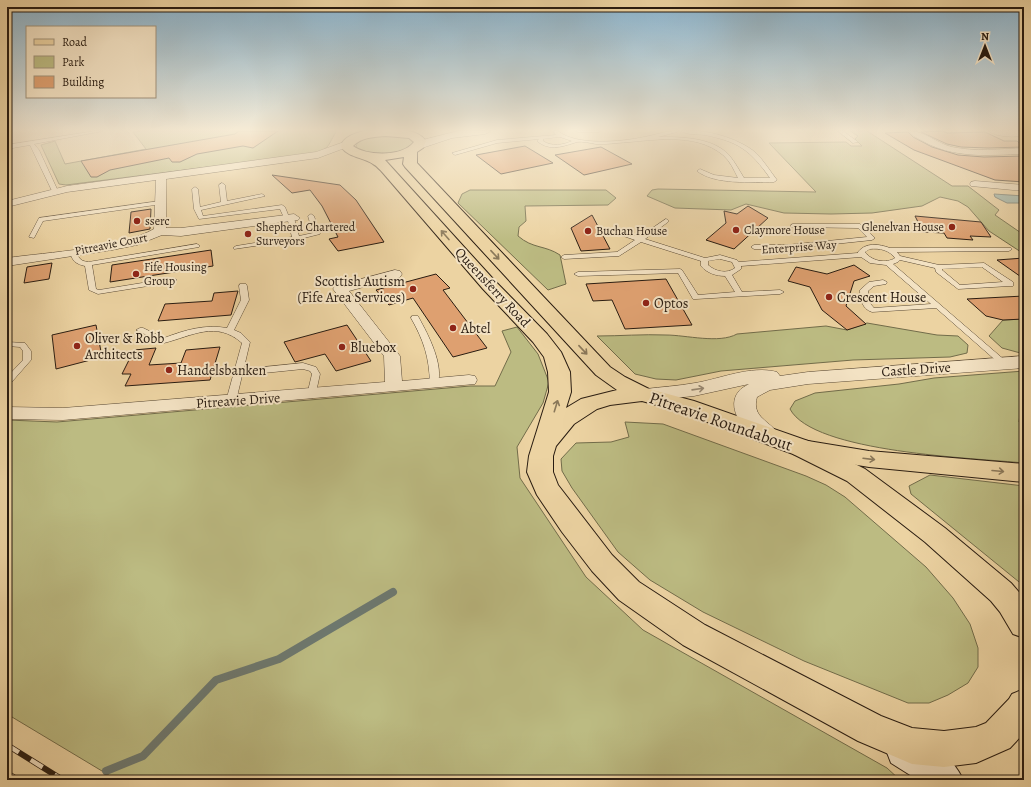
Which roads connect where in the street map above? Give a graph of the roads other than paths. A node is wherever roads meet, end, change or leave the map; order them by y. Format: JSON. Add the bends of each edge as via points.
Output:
{"nodes":[{"id":1,"x":44,"y":168,"type":"edge"},
{"id":2,"x":225,"y":168,"type":"edge"},
{"id":3,"x":385,"y":168,"type":"edge"},
{"id":4,"x":413,"y":168,"type":"edge"},
{"id":5,"x":734,"y":168,"type":"edge"},
{"id":6,"x":764,"y":168,"type":"edge"},
{"id":7,"x":700,"y":171,"type":"dead end"},
{"id":8,"x":161,"y":176,"type":"junction"},
{"id":9,"x":742,"y":180,"type":"junction"},
{"id":10,"x":975,"y":184,"type":"dead end"},
{"id":11,"x":222,"y":185,"type":"dead end"},
{"id":12,"x":1024,"y":188,"type":"edge"},
{"id":13,"x":195,"y":189,"type":"dead end"},
{"id":14,"x":55,"y":191,"type":"junction"},
{"id":15,"x":262,"y":196,"type":"dead end"},
{"id":16,"x":160,"y":203,"type":"junction"},
{"id":17,"x":224,"y":203,"type":"junction"},
{"id":18,"x":7,"y":204,"type":"edge"},
{"id":19,"x":197,"y":209,"type":"junction"},
{"id":20,"x":310,"y":216,"type":"dead end"},
{"id":21,"x":291,"y":218,"type":"junction"},
{"id":22,"x":666,"y":221,"type":"dead end"},
{"id":23,"x":793,"y":226,"type":"dead end"},
{"id":24,"x":160,"y":231,"type":"junction"},
{"id":25,"x":614,"y":231,"type":"dead end"},
{"id":26,"x":32,"y":237,"type":"dead end"},
{"id":27,"x":296,"y":238,"type":"junction"},
{"id":28,"x":639,"y":239,"type":"junction"},
{"id":29,"x":197,"y":246,"type":"dead end"},
{"id":30,"x":754,"y":247,"type":"dead end"},
{"id":31,"x":787,"y":247,"type":"junction"},
{"id":32,"x":236,"y":248,"type":"dead end"},
{"id":33,"x":1010,"y":249,"type":"dead end"},
{"id":34,"x":888,"y":250,"type":"junction"},
{"id":35,"x":73,"y":252,"type":"junction"},
{"id":36,"x":862,"y":255,"type":"junction"},
{"id":37,"x":564,"y":256,"type":"dead end"},
{"id":38,"x":898,"y":258,"type":"junction"},
{"id":39,"x":799,"y":259,"type":"junction"},
{"id":40,"x":705,"y":260,"type":"junction"},
{"id":41,"x":7,"y":262,"type":"edge"},
{"id":42,"x":888,"y":263,"type":"junction"},
{"id":43,"x":88,"y":264,"type":"junction"},
{"id":44,"x":738,"y":264,"type":"junction"},
{"id":45,"x":939,"y":267,"type":"junction"},
{"id":46,"x":727,"y":273,"type":"junction"},
{"id":47,"x":395,"y":274,"type":"dead end"},
{"id":48,"x":578,"y":274,"type":"dead end"},
{"id":49,"x":173,"y":280,"type":"dead end"},
{"id":50,"x":883,"y":282,"type":"dead end"},
{"id":51,"x":243,"y":286,"type":"dead end"},
{"id":52,"x":780,"y":292,"type":"dead end"},
{"id":53,"x":740,"y":294,"type":"junction"},
{"id":54,"x":938,"y":306,"type":"junction"},
{"id":55,"x":415,"y":318,"type":"dead end"},
{"id":56,"x":140,"y":330,"type":"dead end"},
{"id":57,"x":230,"y":330,"type":"junction"},
{"id":58,"x":7,"y":344,"type":"edge"},
{"id":59,"x":1024,"y":362,"type":"edge"},
{"id":60,"x":1004,"y":363,"type":"junction"},
{"id":61,"x":264,"y":370,"type":"dead end"},
{"id":62,"x":808,"y":378,"type":"junction"},
{"id":63,"x":469,"y":380,"type":"dead end"},
{"id":64,"x":7,"y":382,"type":"edge"},
{"id":65,"x":434,"y":383,"type":"junction"},
{"id":66,"x":394,"y":386,"type":"junction"},
{"id":67,"x":312,"y":394,"type":"junction"},
{"id":68,"x":644,"y":394,"type":"junction"},
{"id":69,"x":231,"y":401,"type":"junction"},
{"id":70,"x":7,"y":413,"type":"edge"},
{"id":71,"x":768,"y":435,"type":"junction"},
{"id":72,"x":544,"y":444,"type":"junction"},
{"id":73,"x":802,"y":448,"type":"junction"},
{"id":74,"x":1024,"y":473,"type":"edge"},
{"id":75,"x":1024,"y":625,"type":"edge"},
{"id":76,"x":1023,"y":711,"type":"edge"},
{"id":77,"x":870,"y":728,"type":"junction"},
{"id":78,"x":944,"y":780,"type":"edge"}],
"edges":[{"from":1,"to":14,"type":"lane"},
{"from":2,"to":8,"type":"street"},
{"from":72,"to":3,"type":"main road","name":"Queensferry Road","one_way":true,"via":[[560,392],[559,372],[554,356]]},
{"from":4,"to":68,"type":"main road","name":"Queensferry Road","one_way":true,"via":[[603,371],[617,382]]},
{"from":5,"to":9,"type":"lane"},
{"from":6,"to":9,"type":"lane","via":[[774,180]]},
{"from":7,"to":9,"type":"lane","via":[[713,177]]},
{"from":8,"to":14,"type":"street"},
{"from":8,"to":16,"type":"street","name":"Pitreavie Court"},
{"from":10,"to":12,"type":"street"},
{"from":11,"to":17,"type":"lane"},
{"from":13,"to":19,"type":"lane"},
{"from":14,"to":18,"type":"street"},
{"from":15,"to":17,"type":"lane"},
{"from":16,"to":24,"type":"street","name":"Pitreavie Court"},
{"from":16,"to":26,"type":"lane","via":[[41,219]]},
{"from":17,"to":19,"type":"lane"},
{"from":19,"to":21,"type":"lane","via":[[201,218],[282,207]]},
{"from":20,"to":27,"type":"lane","via":[[317,234]]},
{"from":21,"to":24,"type":"street","via":[[181,232]]},
{"from":21,"to":27,"type":"lane"},
{"from":22,"to":28,"type":"lane"},
{"from":23,"to":31,"type":"lane","via":[[860,226],[872,238]]},
{"from":24,"to":35,"type":"street","name":"Pitreavie Court","via":[[154,236],[130,243]]},
{"from":25,"to":28,"type":"lane","name":"Enterprise Way"},
{"from":27,"to":32,"type":"lane"},
{"from":28,"to":37,"type":"lane","via":[[619,254]]},
{"from":28,"to":40,"type":"lane","name":"Enterprise Way"},
{"from":29,"to":43,"type":"lane"},
{"from":30,"to":31,"type":"lane"},
{"from":31,"to":39,"type":"lane"},
{"from":33,"to":34,"type":"lane"},
{"from":34,"to":36,"type":"lane","name":"Enterprise Way","via":[[868,247],[862,250]]},
{"from":34,"to":38,"type":"lane","via":[[895,253]]},
{"from":35,"to":41,"type":"street","name":"Pitreavie Court"},
{"from":35,"to":43,"type":"lane","via":[[75,259]]},
{"from":36,"to":39,"type":"lane","name":"Enterprise Way"},
{"from":36,"to":42,"type":"lane","name":"Enterprise Way","via":[[876,262]]},
{"from":38,"to":42,"type":"lane"},
{"from":38,"to":45,"type":"lane"},
{"from":39,"to":44,"type":"lane","name":"Enterprise Way"},
{"from":40,"to":44,"type":"lane","name":"Enterprise Way","via":[[724,257]]},
{"from":40,"to":46,"type":"lane","name":"Enterprise Way","via":[[703,263],[708,269]]},
{"from":42,"to":54,"type":"lane","name":"Enterprise Way"},
{"from":43,"to":49,"type":"lane","via":[[94,290],[98,292]]},
{"from":44,"to":46,"type":"lane","via":[[739,268],[736,271]]},
{"from":45,"to":45,"type":"lane","via":[[984,265],[1010,284],[958,287],[938,271]]},
{"from":46,"to":53,"type":"lane"},
{"from":47,"to":66,"type":"street","via":[[340,289],[392,356]]},
{"from":48,"to":53,"type":"lane","via":[[680,271],[696,297]]},
{"from":50,"to":54,"type":"lane","via":[[872,284],[864,290],[863,296],[872,310]]},
{"from":51,"to":57,"type":"lane","via":[[245,300]]},
{"from":52,"to":53,"type":"lane"},
{"from":54,"to":60,"type":"lane","name":"Enterprise Way"},
{"from":55,"to":65,"type":"lane","via":[[430,343],[434,359]]},
{"from":56,"to":57,"type":"lane","via":[[164,341],[207,329]]},
{"from":57,"to":69,"type":"lane","via":[[239,334],[246,342]]},
{"from":58,"to":64,"type":"lane","via":[[22,345],[27,351],[27,360]]},
{"from":59,"to":60,"type":"street","name":"Castle Drive"},
{"from":60,"to":62,"type":"street","name":"Castle Drive"},
{"from":61,"to":67,"type":"lane","via":[[303,366],[313,369],[316,374]]},
{"from":68,"to":62,"type":"street","name":"Castle Drive","one_way":true,"via":[[701,389],[760,377]]},
{"from":62,"to":71,"type":"street","name":"Castle Drive","via":[[764,385],[747,394],[744,406],[748,418]]},
{"from":63,"to":65,"type":"street","name":"Pitreavie Drive"},
{"from":65,"to":66,"type":"street","name":"Pitreavie Drive"},
{"from":66,"to":67,"type":"street","name":"Pitreavie Drive"},
{"from":67,"to":69,"type":"street","name":"Pitreavie Drive"},
{"from":68,"to":71,"type":"main road","name":"Pitreavie Roundabout"},
{"from":68,"to":72,"type":"main road","name":"Pitreavie Roundabout","via":[[614,397],[589,404],[566,419]]},
{"from":69,"to":70,"type":"street","name":"Pitreavie Drive","via":[[63,414]]},
{"from":71,"to":73,"type":"main road","name":"Pitreavie Roundabout"},
{"from":72,"to":77,"type":"main road","via":[[540,472],[546,488],[602,563],[629,591],[694,634]]},
{"from":73,"to":74,"type":"main road","one_way":true,"via":[[874,459]]},
{"from":73,"to":75,"type":"main road","name":"Pitreavie Roundabout","via":[[856,475],[902,508],[1001,592]]},
{"from":76,"to":77,"type":"main road","via":[[998,736],[976,745],[944,749],[912,746]]},
{"from":77,"to":78,"type":"main road","via":[[931,767]]}]}
